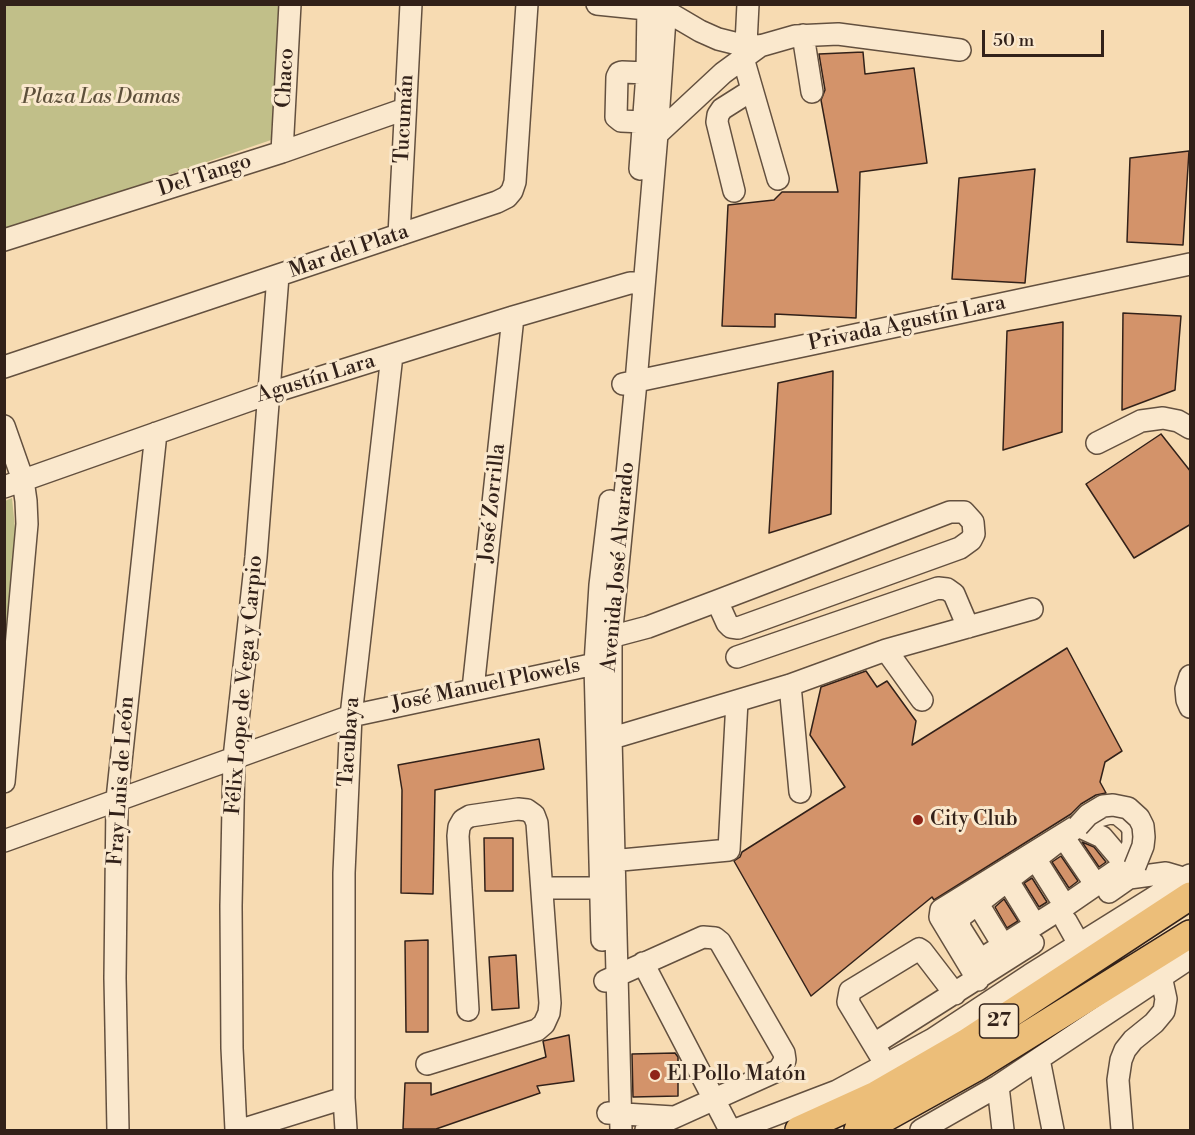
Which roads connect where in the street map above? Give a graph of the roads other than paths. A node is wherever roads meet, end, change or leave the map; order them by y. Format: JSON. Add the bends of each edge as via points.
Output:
{"nodes":[{"id":1,"x":291,"y":4,"type":"edge"},
{"id":2,"x":411,"y":4,"type":"edge"},
{"id":3,"x":527,"y":4,"type":"edge"},
{"id":4,"x":597,"y":4,"type":"edge"},
{"id":5,"x":748,"y":4,"type":"edge"},
{"id":6,"x":657,"y":7,"type":"edge"},
{"id":7,"x":803,"y":35,"type":"junction"},
{"id":8,"x":750,"y":49,"type":"junction"},
{"id":9,"x":960,"y":50,"type":"dead end"},
{"id":10,"x":646,"y":73,"type":"junction"},
{"id":11,"x":752,"y":90,"type":"junction"},
{"id":12,"x":812,"y":92,"type":"dead end"},
{"id":13,"x":405,"y":109,"type":"junction"},
{"id":14,"x":647,"y":135,"type":"junction"},
{"id":15,"x":282,"y":152,"type":"junction"},
{"id":16,"x":778,"y":179,"type":"dead end"},
{"id":17,"x":734,"y":191,"type":"dead end"},
{"id":18,"x":399,"y":234,"type":"junction"},
{"id":19,"x":4,"y":240,"type":"edge"},
{"id":20,"x":1191,"y":264,"type":"edge"},
{"id":21,"x":278,"y":276,"type":"junction"},
{"id":22,"x":637,"y":283,"type":"junction"},
{"id":23,"x":513,"y":317,"type":"junction"},
{"id":24,"x":392,"y":355,"type":"junction"},
{"id":25,"x":4,"y":367,"type":"edge"},
{"id":26,"x":629,"y":383,"type":"junction"},
{"id":27,"x":270,"y":393,"type":"junction"},
{"id":28,"x":4,"y":426,"type":"edge"},
{"id":29,"x":1191,"y":428,"type":"edge"},
{"id":30,"x":156,"y":433,"type":"junction"},
{"id":31,"x":1097,"y":442,"type":"dead end"},
{"id":32,"x":14,"y":484,"type":"edge"},
{"id":33,"x":717,"y":601,"type":"junction"},
{"id":34,"x":1032,"y":609,"type":"dead end"},
{"id":35,"x":968,"y":627,"type":"junction"},
{"id":36,"x":603,"y":640,"type":"junction"},
{"id":37,"x":886,"y":650,"type":"junction"},
{"id":38,"x":737,"y":657,"type":"dead end"},
{"id":39,"x":595,"y":664,"type":"junction"},
{"id":40,"x":1191,"y":676,"type":"edge"},
{"id":41,"x":790,"y":685,"type":"junction"},
{"id":42,"x":473,"y":689,"type":"junction"},
{"id":43,"x":922,"y":700,"type":"dead end"},
{"id":44,"x":737,"y":701,"type":"junction"},
{"id":45,"x":1191,"y":707,"type":"edge"},
{"id":46,"x":351,"y":716,"type":"junction"},
{"id":47,"x":603,"y":741,"type":"junction"},
{"id":48,"x":234,"y":758,"type":"junction"},
{"id":49,"x":4,"y":782,"type":"edge"},
{"id":50,"x":800,"y":792,"type":"dead end"},
{"id":51,"x":117,"y":799,"type":"junction"},
{"id":52,"x":1077,"y":828,"type":"junction"},
{"id":53,"x":4,"y":841,"type":"edge"},
{"id":54,"x":1036,"y":860,"type":"junction"},
{"id":55,"x":607,"y":862,"type":"junction"},
{"id":56,"x":1130,"y":869,"type":"junction"},
{"id":57,"x":1008,"y":881,"type":"junction"},
{"id":58,"x":1188,"y":883,"type":"edge"},
{"id":59,"x":1096,"y":885,"type":"junction"},
{"id":60,"x":543,"y":895,"type":"junction"},
{"id":61,"x":600,"y":895,"type":"junction"},
{"id":62,"x":1066,"y":914,"type":"junction"},
{"id":63,"x":1035,"y":925,"type":"junction"},
{"id":64,"x":1191,"y":934,"type":"edge"},
{"id":65,"x":1079,"y":944,"type":"junction"},
{"id":66,"x":1191,"y":958,"type":"edge"},
{"id":67,"x":643,"y":963,"type":"junction"},
{"id":68,"x":1161,"y":976,"type":"junction"},
{"id":69,"x":610,"y":979,"type":"junction"},
{"id":70,"x":978,"y":980,"type":"junction"},
{"id":71,"x":955,"y":994,"type":"junction"},
{"id":72,"x":468,"y":1010,"type":"dead end"},
{"id":73,"x":874,"y":1044,"type":"junction"},
{"id":74,"x":1039,"y":1059,"type":"junction"},
{"id":75,"x":427,"y":1064,"type":"dead end"},
{"id":76,"x":886,"y":1065,"type":"junction"},
{"id":77,"x":998,"y":1086,"type":"junction"},
{"id":78,"x":344,"y":1098,"type":"junction"},
{"id":79,"x":715,"y":1099,"type":"junction"},
{"id":80,"x":676,"y":1117,"type":"junction"},
{"id":81,"x":613,"y":1122,"type":"edge"},
{"id":82,"x":118,"y":1131,"type":"edge"},
{"id":83,"x":236,"y":1131,"type":"edge"},
{"id":84,"x":241,"y":1131,"type":"edge"},
{"id":85,"x":346,"y":1131,"type":"edge"},
{"id":86,"x":646,"y":1131,"type":"edge"},
{"id":87,"x":730,"y":1131,"type":"edge"},
{"id":88,"x":735,"y":1131,"type":"edge"},
{"id":89,"x":799,"y":1131,"type":"edge"},
{"id":90,"x":858,"y":1131,"type":"edge"},
{"id":91,"x":921,"y":1131,"type":"edge"},
{"id":92,"x":1003,"y":1131,"type":"edge"},
{"id":93,"x":1053,"y":1131,"type":"edge"},
{"id":94,"x":1122,"y":1131,"type":"edge"}],
"edges":[{"from":1,"to":15,"type":"street","name":"Chaco"},
{"from":2,"to":13,"type":"street","name":"Tucumán"},
{"from":3,"to":18,"type":"street","name":"Mar del Plata","via":[[512,191],[497,202]]},
{"from":4,"to":6,"type":"street"},
{"from":5,"to":8,"type":"street"},
{"from":6,"to":8,"type":"street","via":[[718,39]]},
{"from":6,"to":10,"type":"street","name":"Avenida José Alvarado"},
{"from":6,"to":14,"type":"street","name":"Avenida José Alvarado"},
{"from":7,"to":8,"type":"street"},
{"from":7,"to":9,"type":"street","via":[[838,34]]},
{"from":7,"to":12,"type":"street"},
{"from":8,"to":11,"type":"street"},
{"from":8,"to":14,"type":"street"},
{"from":10,"to":14,"type":"street","name":"Avenida José Alvarado"},
{"from":10,"to":14,"type":"street","via":[[622,72],[617,77],[616,117]]},
{"from":11,"to":16,"type":"street"},
{"from":11,"to":17,"type":"street","via":[[718,115]]},
{"from":13,"to":15,"type":"street","name":"Del Tango"},
{"from":13,"to":18,"type":"street","name":"Tucumán"},
{"from":14,"to":22,"type":"street","name":"Avenida José Alvarado"},
{"from":15,"to":19,"type":"street","name":"Del Tango"},
{"from":18,"to":21,"type":"street","name":"Mar del Plata"},
{"from":20,"to":26,"type":"street","name":"Privada Agustín Lara"},
{"from":21,"to":25,"type":"street","name":"Mar del Plata"},
{"from":21,"to":27,"type":"street","name":"Félix Lope de Vega y Carpio"},
{"from":22,"to":23,"type":"street","name":"Agustín Lara"},
{"from":22,"to":26,"type":"street","name":"Avenida José Alvarado"},
{"from":23,"to":24,"type":"street","name":"Agustín Lara"},
{"from":23,"to":42,"type":"street","name":"José Zorrilla"},
{"from":24,"to":27,"type":"street","name":"Agustín Lara"},
{"from":24,"to":46,"type":"street","name":"Tacubaya"},
{"from":26,"to":36,"type":"street","name":"Avenida José Alvarado"},
{"from":27,"to":30,"type":"street","name":"Agustín Lara"},
{"from":27,"to":48,"type":"street","name":"Félix Lope de Vega y Carpio"},
{"from":28,"to":32,"type":"street"},
{"from":29,"to":31,"type":"street","via":[[1162,418],[1141,420]]},
{"from":30,"to":32,"type":"street","name":"Agustín Lara"},
{"from":30,"to":51,"type":"street","name":"Fray Luis de León"},
{"from":32,"to":49,"type":"street","via":[[26,501],[25,554]]},
{"from":33,"to":33,"type":"street","via":[[950,512],[964,512],[973,522],[974,534],[960,548],[738,628],[727,623]]},
{"from":33,"to":36,"type":"street"},
{"from":34,"to":35,"type":"street"},
{"from":35,"to":37,"type":"street"},
{"from":35,"to":38,"type":"street","via":[[954,594],[938,588]]},
{"from":36,"to":39,"type":"street","name":"Avenida José Alvarado"},
{"from":36,"to":47,"type":"street","name":"Avenida José Alvarado"},
{"from":37,"to":41,"type":"street"},
{"from":37,"to":43,"type":"street"},
{"from":39,"to":42,"type":"street","name":"José Manuel Plowels"},
{"from":39,"to":47,"type":"street","name":"Avenida José Alvarado"},
{"from":40,"to":45,"type":"street","via":[[1186,688]]},
{"from":41,"to":44,"type":"street"},
{"from":41,"to":50,"type":"street"},
{"from":42,"to":46,"type":"street","name":"José Manuel Plowels"},
{"from":44,"to":47,"type":"street"},
{"from":44,"to":55,"type":"street","via":[[729,850]]},
{"from":46,"to":48,"type":"street","name":"José Manuel Plowels"},
{"from":46,"to":78,"type":"street","name":"Tacubaya","via":[[344,826]]},
{"from":47,"to":55,"type":"street","name":"Avenida José Alvarado"},
{"from":48,"to":51,"type":"street","name":"José Manuel Plowels"},
{"from":48,"to":83,"type":"street","name":"Félix Lope de Vega y Carpio","via":[[231,918]]},
{"from":51,"to":53,"type":"street","name":"José Manuel Plowels"},
{"from":51,"to":82,"type":"street","name":"Fray Luis de León"},
{"from":52,"to":54,"type":"street"},
{"from":52,"to":56,"type":"street","via":[[1102,837]]},
{"from":52,"to":56,"type":"street","bridge":true,"via":[[1103,806],[1128,808],[1139,818],[1144,837]]},
{"from":52,"to":59,"type":"street"},
{"from":52,"to":70,"type":"street","via":[[941,910],[940,917]]},
{"from":54,"to":57,"type":"street"},
{"from":54,"to":62,"type":"street"},
{"from":55,"to":61,"type":"street","name":"Avenida José Alvarado"},
{"from":55,"to":69,"type":"street","name":"Avenida José Alvarado"},
{"from":56,"to":58,"type":"street","via":[[1166,873]]},
{"from":56,"to":59,"type":"street"},
{"from":56,"to":62,"type":"street"},
{"from":57,"to":63,"type":"street"},
{"from":57,"to":63,"type":"street","via":[[959,918],[960,928],[980,957]]},
{"from":58,"to":65,"type":"street"},
{"from":58,"to":89,"type":"main road","number":"27","via":[[966,1043],[876,1095]]},
{"from":59,"to":62,"type":"street"},
{"from":60,"to":61,"type":"street"},
{"from":60,"to":72,"type":"street","via":[[534,815],[518,809],[463,820],[458,836]]},
{"from":60,"to":75,"type":"street","via":[[550,1003],[544,1024],[537,1030]]},
{"from":61,"to":69,"type":"street","name":"Avenida José Alvarado"},
{"from":62,"to":63,"type":"street"},
{"from":62,"to":65,"type":"street"},
{"from":62,"to":70,"type":"street"},
{"from":64,"to":90,"type":"main road","number":"27","via":[[975,1068]]},
{"from":65,"to":76,"type":"street"},
{"from":66,"to":68,"type":"street"},
{"from":67,"to":69,"type":"street"},
{"from":67,"to":79,"type":"street"},
{"from":67,"to":79,"type":"street","via":[[703,937],[715,938],[784,1053],[779,1070]]},
{"from":68,"to":74,"type":"street"},
{"from":68,"to":94,"type":"street","via":[[1166,999],[1164,1011],[1133,1040],[1120,1060]]},
{"from":69,"to":81,"type":"street","name":"Avenida José Alvarado"},
{"from":70,"to":71,"type":"street"},
{"from":71,"to":73,"type":"street"},
{"from":71,"to":73,"type":"street","via":[[920,950],[885,969],[848,995],[848,1002]]},
{"from":73,"to":76,"type":"street"},
{"from":74,"to":77,"type":"street"},
{"from":74,"to":93,"type":"street"},
{"from":76,"to":88,"type":"street","via":[[837,1091]]},
{"from":77,"to":91,"type":"street"},
{"from":77,"to":92,"type":"street"},
{"from":78,"to":84,"type":"street"},
{"from":78,"to":85,"type":"street","name":"Tacubaya"},
{"from":79,"to":80,"type":"street"},
{"from":79,"to":87,"type":"street"},
{"from":80,"to":81,"type":"street"},
{"from":80,"to":86,"type":"street"}]}
